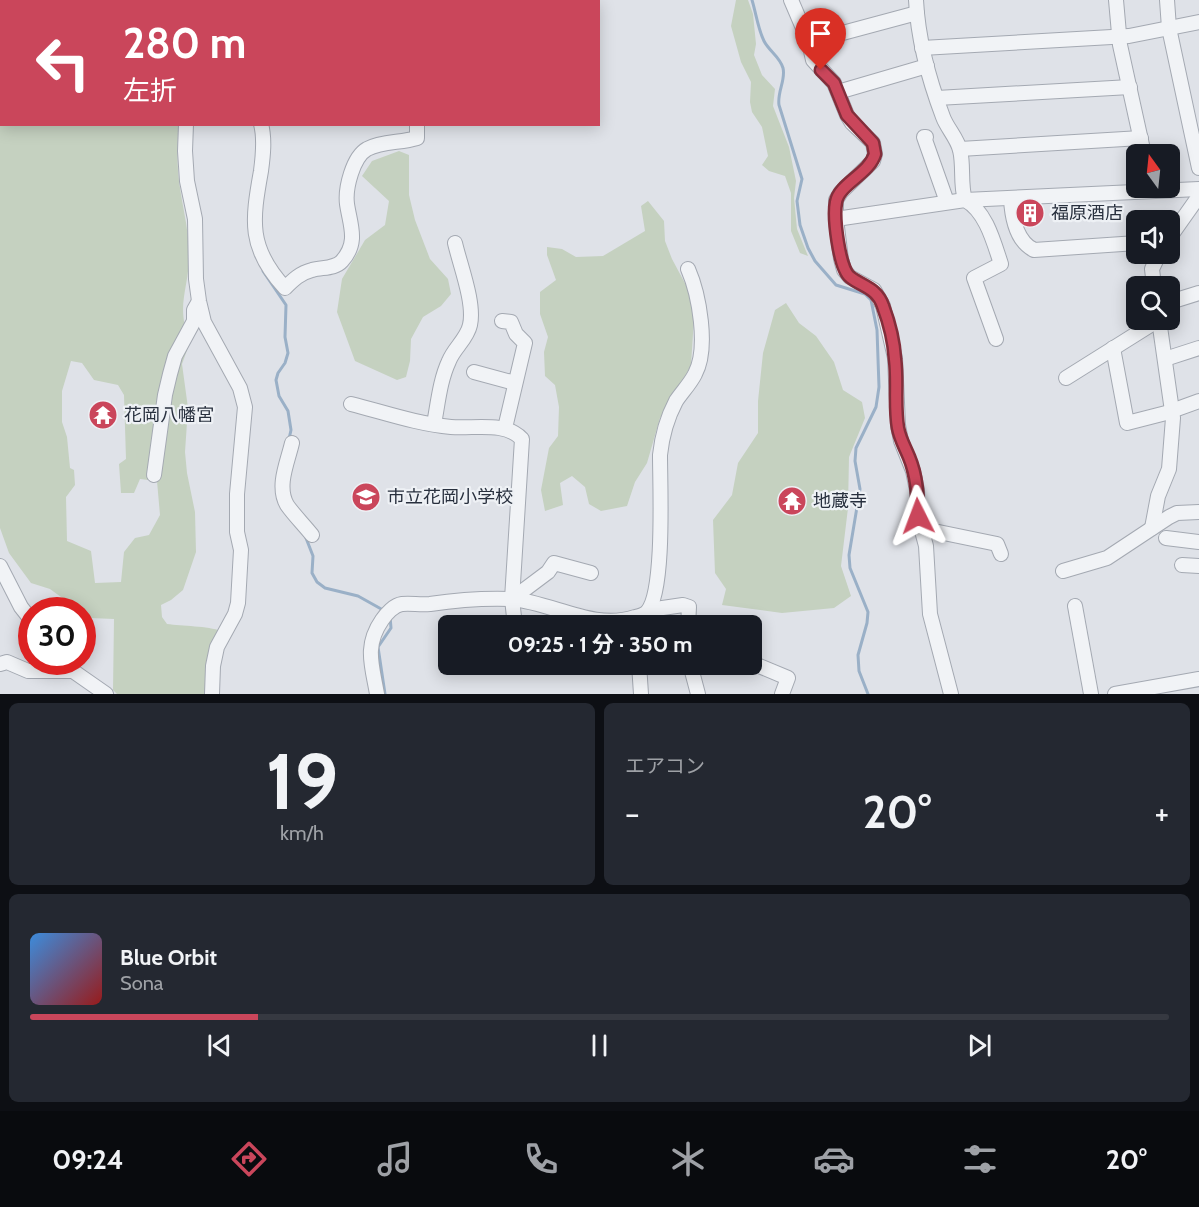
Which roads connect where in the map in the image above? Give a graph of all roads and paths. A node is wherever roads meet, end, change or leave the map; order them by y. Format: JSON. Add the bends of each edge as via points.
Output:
{"nodes":[{"id":1,"x":791,"y":0,"type":"edge"},
{"id":2,"x":1116,"y":0,"type":"edge"},
{"id":3,"x":1167,"y":0,"type":"edge"},
{"id":4,"x":916,"y":6,"type":"edge"},
{"id":5,"x":1199,"y":22,"type":"edge"},
{"id":6,"x":1169,"y":28,"type":"junction"},
{"id":7,"x":1119,"y":37,"type":"junction"},
{"id":8,"x":809,"y":42,"type":"junction"},
{"id":9,"x":922,"y":48,"type":"junction"},
{"id":10,"x":927,"y":66,"type":"junction"},
{"id":11,"x":1130,"y":87,"type":"junction"},
{"id":12,"x":838,"y":92,"type":"junction"},
{"id":13,"x":937,"y":98,"type":"junction"},
{"id":14,"x":186,"y":126,"type":"edge"},
{"id":15,"x":261,"y":126,"type":"edge"},
{"id":16,"x":417,"y":126,"type":"edge"},
{"id":17,"x":926,"y":137,"type":"dead end"},
{"id":18,"x":1141,"y":138,"type":"junction"},
{"id":19,"x":1142,"y":144,"type":"edge"},
{"id":20,"x":960,"y":149,"type":"junction"},
{"id":21,"x":1199,"y":168,"type":"edge"},
{"id":22,"x":1180,"y":189,"type":"edge"},
{"id":23,"x":1199,"y":189,"type":"edge"},
{"id":24,"x":1126,"y":192,"type":"edge"},
{"id":25,"x":1199,"y":196,"type":"edge"},
{"id":26,"x":1011,"y":199,"type":"junction"},
{"id":27,"x":965,"y":200,"type":"junction"},
{"id":28,"x":946,"y":202,"type":"junction"},
{"id":29,"x":836,"y":219,"type":"junction"},
{"id":30,"x":1180,"y":223,"type":"edge"},
{"id":31,"x":455,"y":243,"type":"dead end"},
{"id":32,"x":1126,"y":244,"type":"edge"},
{"id":33,"x":688,"y":268,"type":"dead end"},
{"id":34,"x":1199,"y":293,"type":"edge"},
{"id":35,"x":1180,"y":299,"type":"edge"},
{"id":36,"x":200,"y":302,"type":"junction"},
{"id":37,"x":502,"y":321,"type":"dead end"},
{"id":38,"x":1142,"y":330,"type":"edge"},
{"id":39,"x":1160,"y":330,"type":"edge"},
{"id":40,"x":996,"y":339,"type":"dead end"},
{"id":41,"x":1113,"y":348,"type":"junction"},
{"id":42,"x":1199,"y":348,"type":"edge"},
{"id":43,"x":1165,"y":359,"type":"junction"},
{"id":44,"x":474,"y":372,"type":"dead end"},
{"id":45,"x":1066,"y":378,"type":"dead end"},
{"id":46,"x":515,"y":383,"type":"junction"},
{"id":47,"x":1199,"y":401,"type":"edge"},
{"id":48,"x":351,"y":404,"type":"dead end"},
{"id":49,"x":1173,"y":410,"type":"junction"},
{"id":50,"x":434,"y":424,"type":"junction"},
{"id":51,"x":505,"y":428,"type":"junction"},
{"id":52,"x":292,"y":443,"type":"dead end"},
{"id":53,"x":154,"y":475,"type":"dead end"},
{"id":54,"x":1199,"y":512,"type":"edge"},
{"id":55,"x":1152,"y":528,"type":"junction"},
{"id":56,"x":923,"y":531,"type":"junction"},
{"id":57,"x":312,"y":535,"type":"dead end"},
{"id":58,"x":1166,"y":538,"type":"dead end"},
{"id":59,"x":1199,"y":542,"type":"edge"},
{"id":60,"x":1001,"y":554,"type":"dead end"},
{"id":61,"x":1182,"y":565,"type":"dead end"},
{"id":62,"x":0,"y":566,"type":"edge"},
{"id":63,"x":1199,"y":566,"type":"edge"},
{"id":64,"x":1063,"y":571,"type":"dead end"},
{"id":65,"x":591,"y":573,"type":"dead end"},
{"id":66,"x":512,"y":599,"type":"junction"},
{"id":67,"x":18,"y":601,"type":"edge"},
{"id":68,"x":1075,"y":606,"type":"dead end"},
{"id":69,"x":650,"y":610,"type":"junction"},
{"id":70,"x":514,"y":615,"type":"edge"},
{"id":71,"x":653,"y":615,"type":"edge"},
{"id":72,"x":689,"y":615,"type":"edge"},
{"id":73,"x":0,"y":664,"type":"edge"},
{"id":74,"x":18,"y":667,"type":"edge"},
{"id":75,"x":762,"y":667,"type":"edge"},
{"id":76,"x":81,"y":675,"type":"edge"},
{"id":77,"x":640,"y":675,"type":"edge"},
{"id":78,"x":693,"y":675,"type":"edge"},
{"id":79,"x":1199,"y":679,"type":"edge"},
{"id":80,"x":106,"y":694,"type":"edge"},
{"id":81,"x":212,"y":694,"type":"edge"},
{"id":82,"x":377,"y":694,"type":"edge"},
{"id":83,"x":641,"y":694,"type":"edge"},
{"id":84,"x":698,"y":694,"type":"edge"},
{"id":85,"x":782,"y":694,"type":"edge"},
{"id":86,"x":951,"y":694,"type":"edge"},
{"id":87,"x":1091,"y":694,"type":"edge"},
{"id":88,"x":1115,"y":694,"type":"edge"}],
"edges":[{"from":1,"to":8,"type":"street"},
{"from":2,"to":7,"type":"street"},
{"from":3,"to":6,"type":"street"},
{"from":4,"to":8,"type":"street"},
{"from":4,"to":9,"type":"street"},
{"from":5,"to":6,"type":"street"},
{"from":6,"to":7,"type":"street"},
{"from":6,"to":21,"type":"street"},
{"from":7,"to":9,"type":"street"},
{"from":7,"to":11,"type":"street"},
{"from":8,"to":12,"type":"street","via":[[813,60]]},
{"from":9,"to":10,"type":"street"},
{"from":10,"to":12,"type":"street"},
{"from":10,"to":13,"type":"street"},
{"from":11,"to":13,"type":"street"},
{"from":11,"to":18,"type":"street"},
{"from":12,"to":29,"type":"street","via":[[847,115],[873,143],[875,154],[869,167],[836,200]]},
{"from":13,"to":20,"type":"street"},
{"from":14,"to":36,"type":"street","via":[[187,181],[195,219]]},
{"from":15,"to":16,"type":"street","via":[[263,152],[253,219],[262,255],[285,288],[300,274],[342,261],[352,243],[347,202],[356,161],[364,150],[374,146],[417,138]]},
{"from":17,"to":28,"type":"street"},
{"from":18,"to":19,"type":"street"},
{"from":18,"to":20,"type":"street"},
{"from":20,"to":27,"type":"street"},
{"from":22,"to":23,"type":"street"},
{"from":24,"to":26,"type":"street"},
{"from":25,"to":30,"type":"street"},
{"from":26,"to":27,"type":"street"},
{"from":26,"to":32,"type":"street","via":[[1012,221],[1027,246],[1034,250]]},
{"from":27,"to":28,"type":"street"},
{"from":27,"to":40,"type":"street","via":[[974,205],[1002,264],[974,278]]},
{"from":28,"to":29,"type":"street"},
{"from":29,"to":56,"type":"street","via":[[844,270],[874,290],[883,306],[895,358],[898,425],[913,471]]},
{"from":31,"to":50,"type":"street","via":[[468,297],[470,325],[449,360]]},
{"from":33,"to":69,"type":"street","via":[[699,302],[701,342],[697,372],[677,400],[662,437],[658,579]]},
{"from":34,"to":35,"type":"street"},
{"from":36,"to":53,"type":"street","via":[[175,356],[165,395]]},
{"from":36,"to":81,"type":"street","via":[[204,322],[240,388],[245,407],[237,494],[241,550],[238,603],[217,647]]},
{"from":37,"to":46,"type":"street","via":[[511,322],[525,343]]},
{"from":38,"to":41,"type":"street"},
{"from":39,"to":43,"type":"street"},
{"from":41,"to":45,"type":"street"},
{"from":41,"to":49,"type":"street","via":[[1126,423]]},
{"from":42,"to":43,"type":"street"},
{"from":43,"to":49,"type":"street"},
{"from":44,"to":46,"type":"street"},
{"from":46,"to":51,"type":"street"},
{"from":47,"to":49,"type":"street"},
{"from":48,"to":50,"type":"street"},
{"from":49,"to":55,"type":"street","via":[[1169,469],[1158,496]]},
{"from":50,"to":51,"type":"street"},
{"from":51,"to":66,"type":"street","via":[[522,439]]},
{"from":52,"to":57,"type":"street","via":[[284,497]]},
{"from":54,"to":55,"type":"street","via":[[1177,513]]},
{"from":55,"to":64,"type":"street","via":[[1107,558]]},
{"from":56,"to":60,"type":"street","via":[[997,544]]},
{"from":56,"to":86,"type":"street","via":[[930,614]]},
{"from":58,"to":59,"type":"street"},
{"from":61,"to":63,"type":"street"},
{"from":62,"to":67,"type":"street"},
{"from":65,"to":66,"type":"street","via":[[554,563]]},
{"from":66,"to":69,"type":"street","via":[[607,621],[628,620]]},
{"from":66,"to":70,"type":"street"},
{"from":66,"to":82,"type":"street","via":[[402,604],[388,613],[373,633],[370,645]]},
{"from":68,"to":87,"type":"street"},
{"from":69,"to":71,"type":"street"},
{"from":69,"to":72,"type":"street","via":[[683,605],[689,607]]},
{"from":73,"to":74,"type":"street","via":[[7,662]]},
{"from":75,"to":85,"type":"street","via":[[788,678]]},
{"from":76,"to":80,"type":"street"},
{"from":77,"to":83,"type":"street"},
{"from":78,"to":84,"type":"street"},
{"from":79,"to":88,"type":"street"}]}
